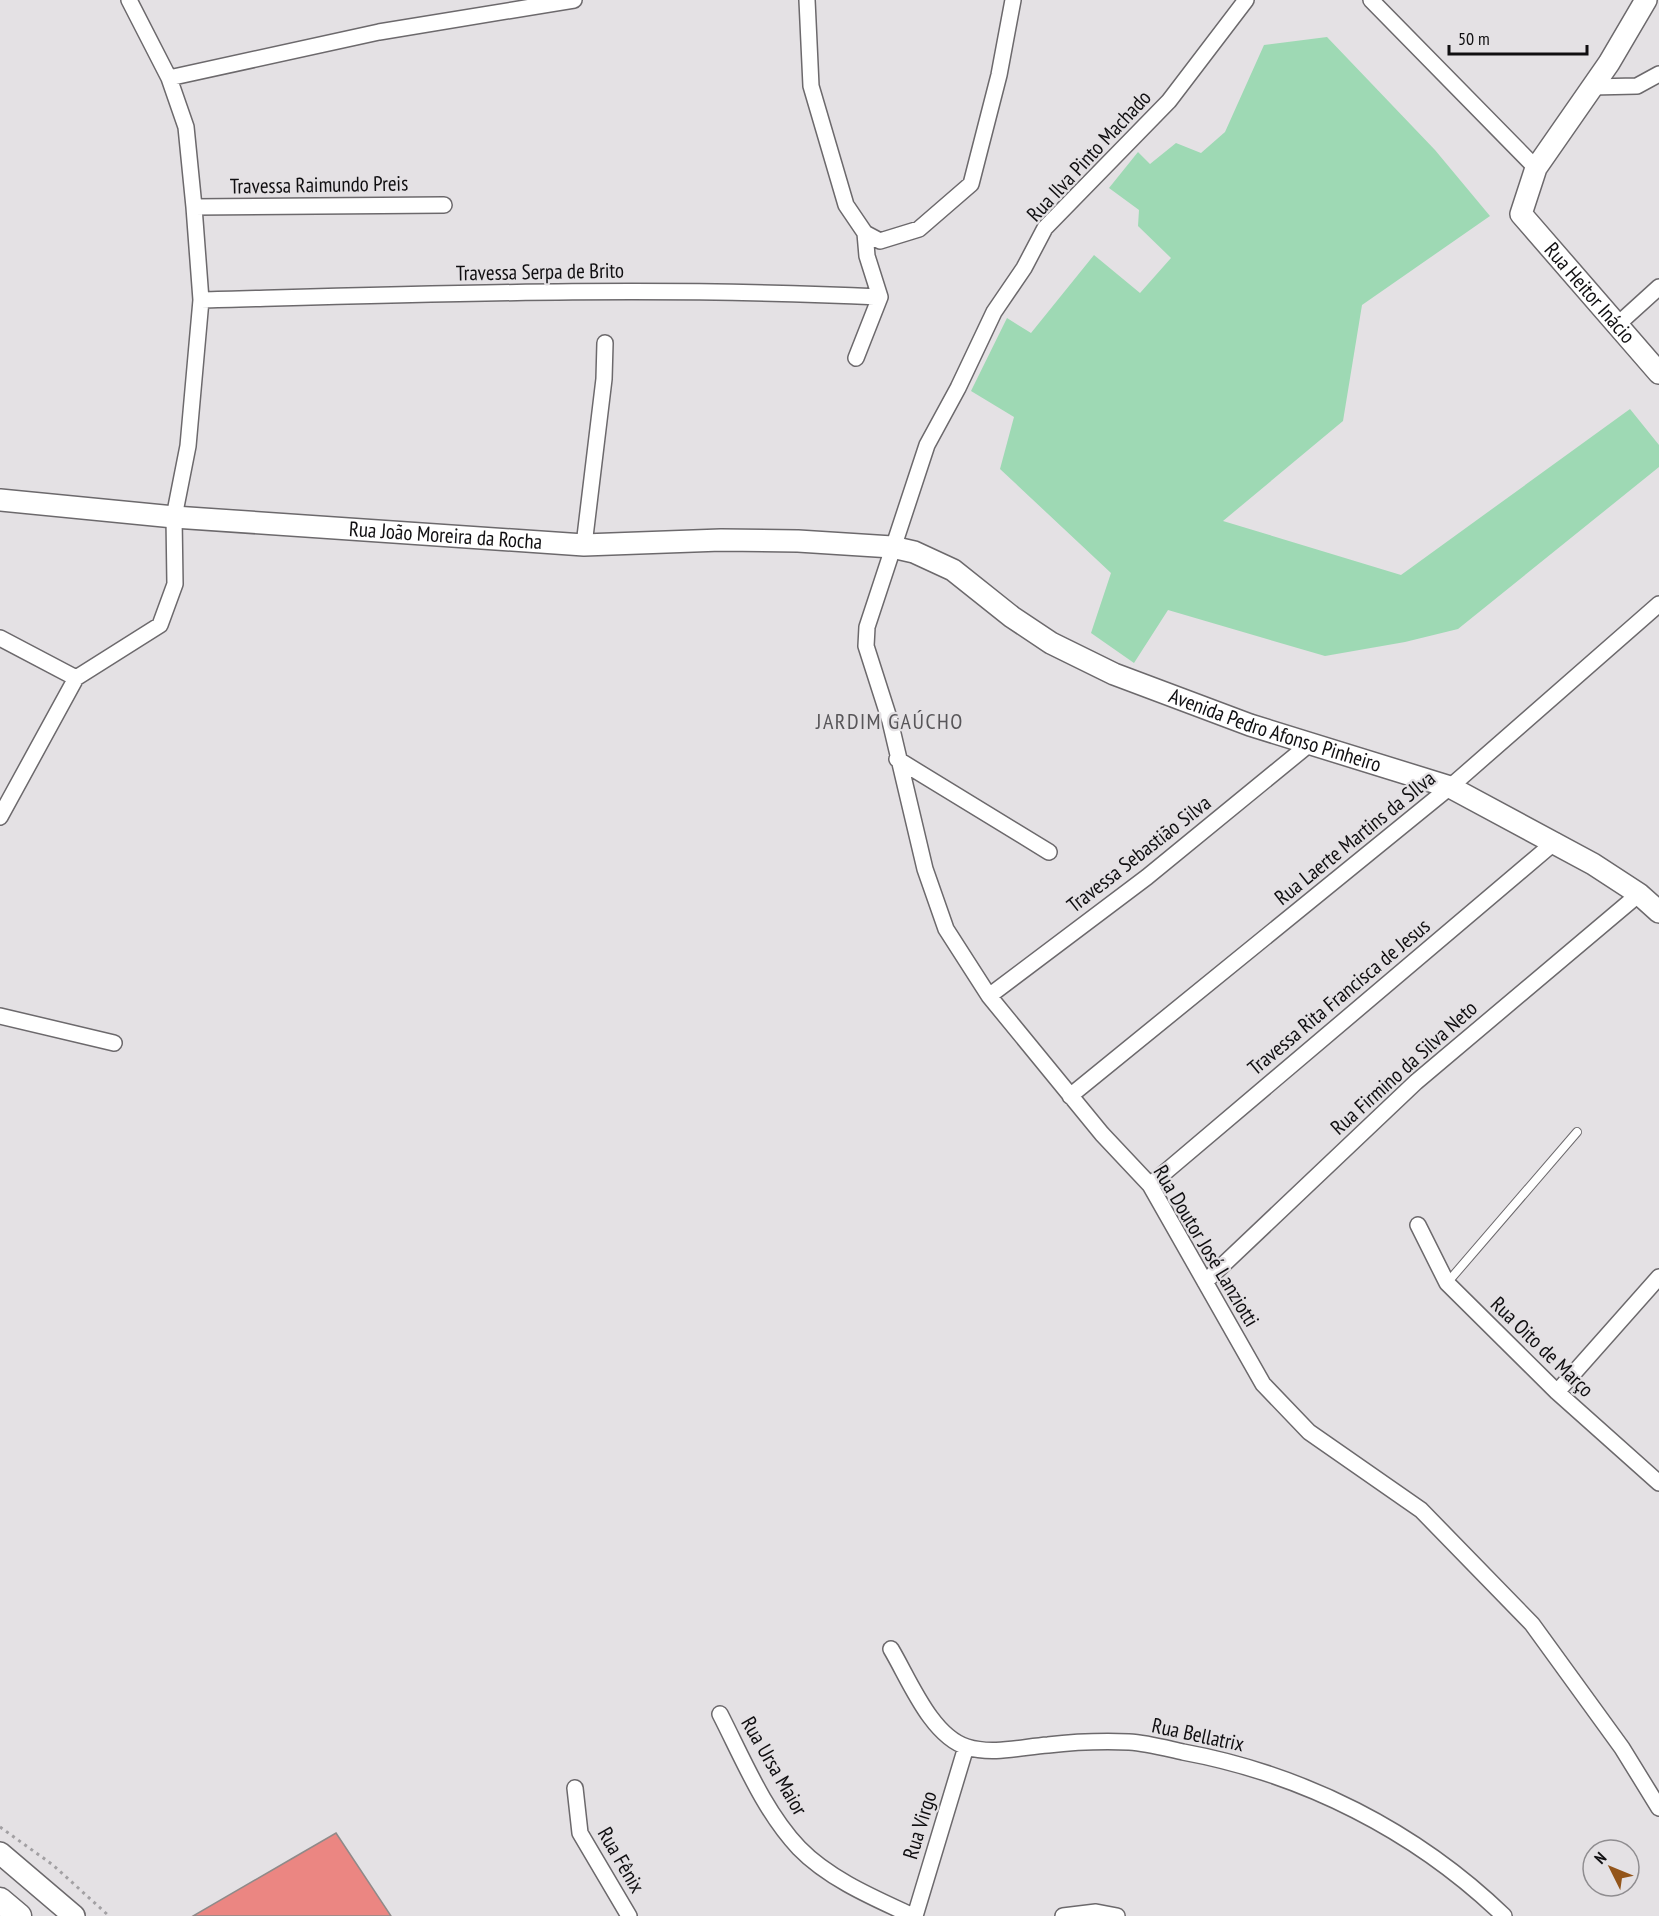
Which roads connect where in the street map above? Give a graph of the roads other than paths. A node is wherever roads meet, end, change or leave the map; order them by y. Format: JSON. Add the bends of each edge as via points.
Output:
{"nodes":[{"id":1,"x":129,"y":0,"type":"edge"},
{"id":2,"x":574,"y":0,"type":"edge"},
{"id":3,"x":807,"y":0,"type":"edge"},
{"id":4,"x":1013,"y":0,"type":"edge"},
{"id":5,"x":1246,"y":0,"type":"edge"},
{"id":6,"x":1371,"y":0,"type":"edge"},
{"id":7,"x":1646,"y":0,"type":"edge"},
{"id":8,"x":522,"y":4,"type":"edge"},
{"id":9,"x":1659,"y":74,"type":"edge"},
{"id":10,"x":169,"y":78,"type":"junction"},
{"id":11,"x":1592,"y":87,"type":"junction"},
{"id":12,"x":1536,"y":168,"type":"junction"},
{"id":13,"x":444,"y":205,"type":"dead end"},
{"id":14,"x":194,"y":207,"type":"junction"},
{"id":15,"x":865,"y":233,"type":"junction"},
{"id":16,"x":1659,"y":287,"type":"edge"},
{"id":17,"x":880,"y":297,"type":"junction"},
{"id":18,"x":201,"y":300,"type":"junction"},
{"id":19,"x":1616,"y":326,"type":"junction"},
{"id":20,"x":605,"y":343,"type":"dead end"},
{"id":21,"x":856,"y":358,"type":"dead end"},
{"id":22,"x":1659,"y":373,"type":"edge"},
{"id":23,"x":0,"y":500,"type":"edge"},
{"id":24,"x":174,"y":517,"type":"junction"},
{"id":25,"x":584,"y":545,"type":"junction"},
{"id":26,"x":892,"y":547,"type":"junction"},
{"id":27,"x":1659,"y":604,"type":"edge"},
{"id":28,"x":0,"y":638,"type":"edge"},
{"id":29,"x":76,"y":678,"type":"junction"},
{"id":30,"x":1312,"y":742,"type":"junction"},
{"id":31,"x":897,"y":759,"type":"junction"},
{"id":32,"x":1450,"y":787,"type":"junction"},
{"id":33,"x":0,"y":816,"type":"edge"},
{"id":34,"x":1556,"y":842,"type":"junction"},
{"id":35,"x":1049,"y":852,"type":"dead end"},
{"id":36,"x":1639,"y":894,"type":"junction"},
{"id":37,"x":1659,"y":912,"type":"edge"},
{"id":38,"x":989,"y":996,"type":"junction"},
{"id":39,"x":0,"y":1016,"type":"edge"},
{"id":40,"x":114,"y":1043,"type":"dead end"},
{"id":41,"x":1070,"y":1096,"type":"junction"},
{"id":42,"x":1577,"y":1132,"type":"dead end"},
{"id":43,"x":1150,"y":1185,"type":"junction"},
{"id":44,"x":1418,"y":1225,"type":"dead end"},
{"id":45,"x":1659,"y":1277,"type":"edge"},
{"id":46,"x":1205,"y":1282,"type":"junction"},
{"id":47,"x":1447,"y":1283,"type":"junction"},
{"id":48,"x":1557,"y":1392,"type":"junction"},
{"id":49,"x":1659,"y":1483,"type":"edge"},
{"id":50,"x":891,"y":1649,"type":"dead end"},
{"id":51,"x":720,"y":1714,"type":"dead end"},
{"id":52,"x":966,"y":1747,"type":"junction"},
{"id":53,"x":574,"y":1788,"type":"dead end"},
{"id":54,"x":1659,"y":1808,"type":"edge"},
{"id":55,"x":0,"y":1853,"type":"edge"},
{"id":56,"x":0,"y":1900,"type":"edge"},
{"id":57,"x":20,"y":1916,"type":"edge"},
{"id":58,"x":74,"y":1916,"type":"edge"},
{"id":59,"x":629,"y":1916,"type":"edge"},
{"id":60,"x":914,"y":1916,"type":"edge"},
{"id":61,"x":1064,"y":1916,"type":"edge"},
{"id":62,"x":1117,"y":1916,"type":"edge"},
{"id":63,"x":1504,"y":1916,"type":"edge"}],
"edges":[{"from":1,"to":10,"type":"street"},
{"from":2,"to":8,"type":"street"},
{"from":3,"to":15,"type":"street","via":[[811,86],[846,205]]},
{"from":4,"to":15,"type":"street","via":[[999,75],[971,184],[919,229],[880,241]]},
{"from":5,"to":26,"type":"street","name":"Rua Ilva Pinto Machado","via":[[1169,101],[1045,228],[994,312],[927,445]]},
{"from":6,"to":12,"type":"street"},
{"from":7,"to":11,"type":"street"},
{"from":8,"to":10,"type":"street"},
{"from":9,"to":11,"type":"street","via":[[1637,86]]},
{"from":10,"to":14,"type":"street","via":[[186,127]]},
{"from":11,"to":12,"type":"street"},
{"from":12,"to":19,"type":"street","name":"Rua Heitor Inácio","via":[[1521,214]]},
{"from":13,"to":14,"type":"street","name":"Travessa Raimundo Preis"},
{"from":14,"to":18,"type":"street"},
{"from":15,"to":17,"type":"street","via":[[867,256]]},
{"from":16,"to":19,"type":"street"},
{"from":17,"to":18,"type":"street","name":"Travessa Serpa de Brito","via":[[739,291]]},
{"from":17,"to":21,"type":"street"},
{"from":18,"to":24,"type":"street","via":[[188,446]]},
{"from":19,"to":22,"type":"street","name":"Rua Heitor Inácio"},
{"from":20,"to":25,"type":"street"},
{"from":23,"to":24,"type":"street","name":"Rua João Moreira da Rocha"},
{"from":24,"to":25,"type":"street","name":"Rua João Moreira da Rocha"},
{"from":24,"to":29,"type":"street","via":[[175,584],[160,625]]},
{"from":25,"to":26,"type":"street","name":"Rua João Moreira da Rocha","via":[[721,540]]},
{"from":26,"to":30,"type":"street","name":"Avenida Pedro Afonso Pinheiro","via":[[914,552],[953,570],[1051,643],[1114,674],[1250,725]]},
{"from":26,"to":31,"type":"street","name":"Rua Doutor José Lanziotti","via":[[867,627],[866,646],[890,721]]},
{"from":27,"to":32,"type":"street","name":"Rua Laerte Martins da SIlva"},
{"from":28,"to":29,"type":"street"},
{"from":29,"to":33,"type":"street"},
{"from":30,"to":32,"type":"street","name":"Avenida Pedro Afonso Pinheiro"},
{"from":30,"to":38,"type":"street","name":"Travessa Sebastião Silva","via":[[1147,877]]},
{"from":31,"to":35,"type":"street"},
{"from":31,"to":38,"type":"street","name":"Rua Doutor José Lanziotti","via":[[924,868],[945,929]]},
{"from":32,"to":34,"type":"street","name":"Avenida Pedro Afonso Pinheiro"},
{"from":32,"to":41,"type":"street","name":"Rua Laerte Martins da SIlva"},
{"from":34,"to":36,"type":"street","name":"Avenida Pedro Afonso Pinheiro"},
{"from":34,"to":43,"type":"street","name":"Travessa Rita Francisca de Jesus"},
{"from":36,"to":37,"type":"street","name":"Avenida Pedro Afonso Pinheiro"},
{"from":36,"to":46,"type":"street","name":"Rua Firmino da Silva Neto","via":[[1416,1082]]},
{"from":38,"to":41,"type":"street","name":"Rua Doutor José Lanziotti"},
{"from":39,"to":40,"type":"street"},
{"from":41,"to":43,"type":"street","name":"Rua Doutor José Lanziotti"},
{"from":42,"to":47,"type":"lane"},
{"from":43,"to":46,"type":"street","name":"Rua Doutor José Lanziotti"},
{"from":44,"to":47,"type":"street","name":"Rua Oito de Março"},
{"from":45,"to":48,"type":"street"},
{"from":46,"to":54,"type":"street","name":"Rua Doutor José Lanziotti","via":[[1263,1384],[1301,1424],[1421,1510],[1532,1624],[1622,1748]]},
{"from":47,"to":48,"type":"street","name":"Rua Oito de Março"},
{"from":48,"to":49,"type":"street","name":"Rua Oito de Março"},
{"from":50,"to":52,"type":"street","name":"Rua Bellatrix","via":[[933,1722],[949,1738]]},
{"from":51,"to":60,"type":"street","name":"Rua Ursa Maior","via":[[764,1800],[800,1848],[856,1890]]},
{"from":52,"to":60,"type":"street","name":"Rua Virgo"},
{"from":52,"to":63,"type":"street","name":"Rua Bellatrix","via":[[989,1750],[1131,1742],[1266,1771],[1345,1804],[1420,1847],[1482,1894]]},
{"from":53,"to":59,"type":"street","name":"Rua Fênix","via":[[580,1833]]},
{"from":55,"to":58,"type":"street"},
{"from":56,"to":57,"type":"main road"},
{"from":61,"to":62,"type":"street","via":[[1096,1912]]}]}
